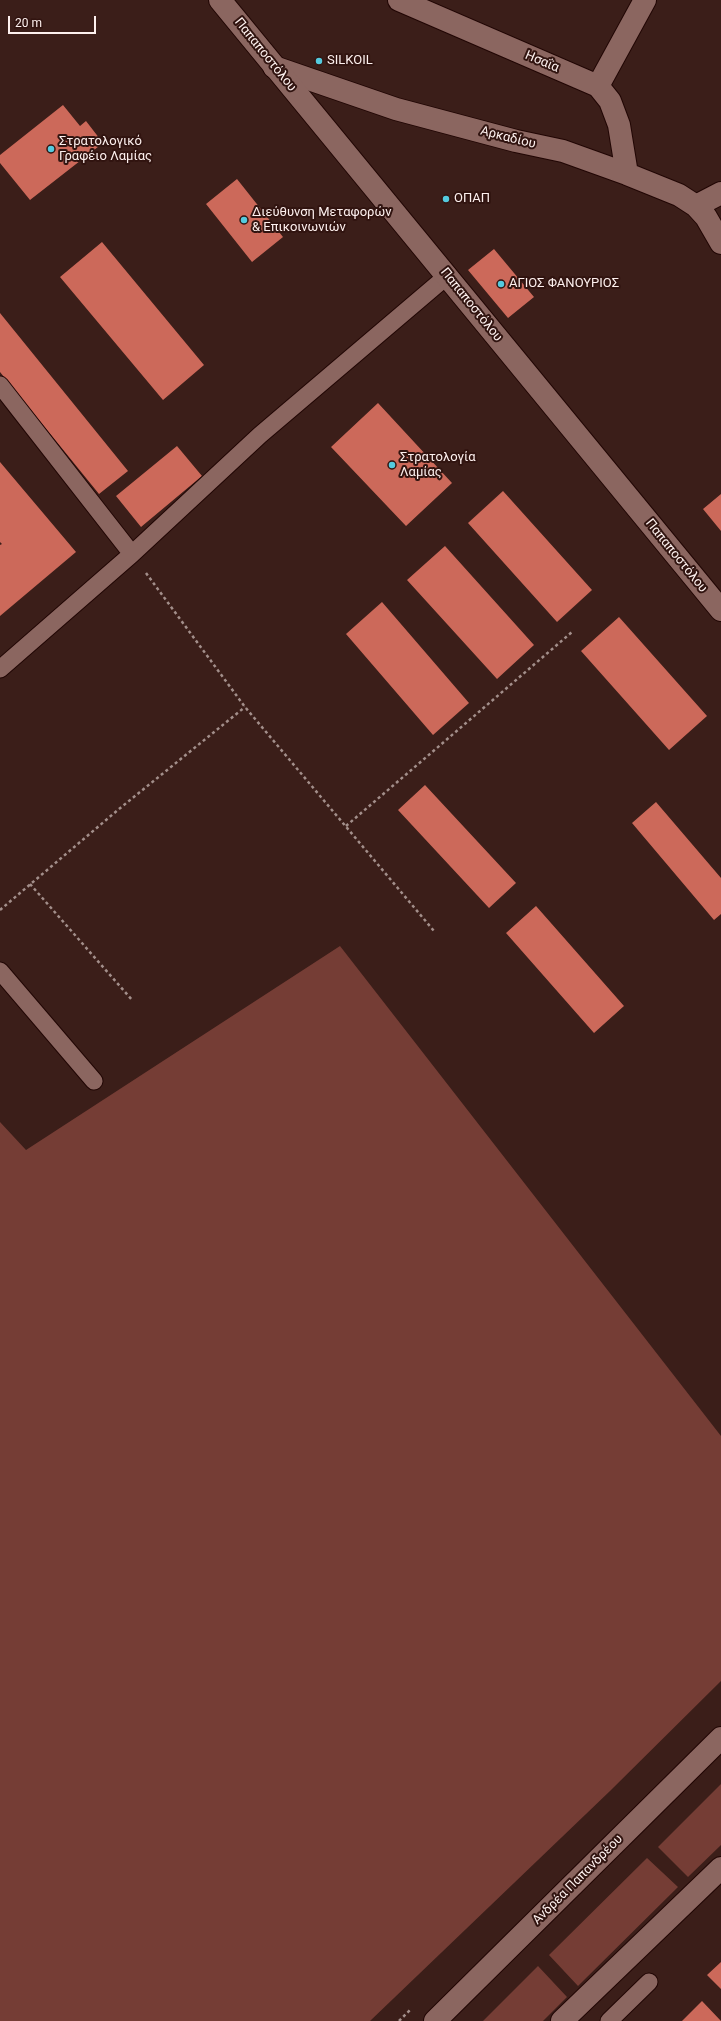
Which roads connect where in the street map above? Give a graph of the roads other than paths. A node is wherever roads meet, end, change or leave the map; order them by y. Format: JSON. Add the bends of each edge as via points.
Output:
{"nodes":[{"id":1,"x":220,"y":0,"type":"edge"},
{"id":2,"x":399,"y":0,"type":"edge"},
{"id":3,"x":645,"y":0,"type":"edge"},
{"id":4,"x":425,"y":6,"type":"edge"},
{"id":5,"x":274,"y":67,"type":"junction"},
{"id":6,"x":598,"y":86,"type":"junction"},
{"id":7,"x":627,"y":174,"type":"junction"},
{"id":8,"x":721,"y":193,"type":"edge"},
{"id":9,"x":696,"y":206,"type":"junction"},
{"id":10,"x":721,"y":243,"type":"edge"},
{"id":11,"x":447,"y":276,"type":"junction"},
{"id":12,"x":0,"y":385,"type":"edge"},
{"id":13,"x":132,"y":554,"type":"junction"},
{"id":14,"x":721,"y":610,"type":"edge"},
{"id":15,"x":0,"y":669,"type":"edge"},
{"id":16,"x":0,"y":971,"type":"edge"},
{"id":17,"x":94,"y":1081,"type":"dead end"},
{"id":18,"x":721,"y":1738,"type":"edge"},
{"id":19,"x":721,"y":1868,"type":"edge"},
{"id":20,"x":649,"y":1982,"type":"dead end"},
{"id":21,"x":435,"y":2021,"type":"edge"},
{"id":22,"x":562,"y":2021,"type":"edge"},
{"id":23,"x":609,"y":2021,"type":"edge"}],
"edges":[{"from":1,"to":5,"type":"street","name":"Παπαποστόλου"},
{"from":2,"to":4,"type":"street","name":"Ησαΐα"},
{"from":3,"to":6,"type":"street"},
{"from":4,"to":6,"type":"street","name":"Ησαΐα"},
{"from":5,"to":7,"type":"street","name":"Αρκαδίου","via":[[396,110],[563,151]]},
{"from":5,"to":11,"type":"street","name":"Παπαποστόλου"},
{"from":6,"to":7,"type":"street","name":"Ησαΐα","via":[[610,101],[619,125]]},
{"from":7,"to":9,"type":"street","name":"Αρκαδίου","via":[[679,195]]},
{"from":8,"to":9,"type":"street"},
{"from":9,"to":10,"type":"street","name":"Αρκαδίου","via":[[706,217]]},
{"from":11,"to":13,"type":"lane","via":[[260,436]]},
{"from":11,"to":14,"type":"street","name":"Παπαποστόλου"},
{"from":12,"to":13,"type":"lane"},
{"from":13,"to":15,"type":"lane"},
{"from":16,"to":17,"type":"lane"},
{"from":18,"to":21,"type":"street","name":"Ανδρέα Παπανδρέου"},
{"from":19,"to":22,"type":"street"},
{"from":20,"to":23,"type":"lane"}]}
